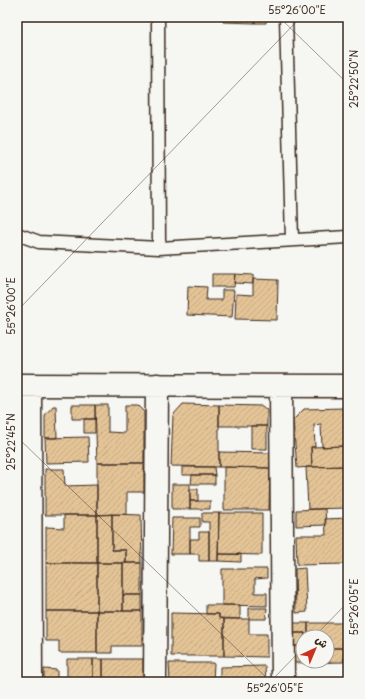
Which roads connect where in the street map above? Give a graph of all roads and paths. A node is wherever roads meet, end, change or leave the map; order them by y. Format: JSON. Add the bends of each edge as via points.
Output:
{"nodes":[{"id":1,"x":158,"y":17,"type":"edge"},
{"id":2,"x":286,"y":17,"type":"edge"},
{"id":3,"x":17,"y":234,"type":"edge"},
{"id":4,"x":348,"y":237,"type":"edge"},
{"id":5,"x":292,"y":240,"type":"junction"},
{"id":6,"x":159,"y":248,"type":"junction"},
{"id":7,"x":157,"y":385,"type":"junction"},
{"id":8,"x":24,"y":386,"type":"edge"},
{"id":9,"x":281,"y":386,"type":"junction"},
{"id":10,"x":348,"y":386,"type":"edge"},
{"id":11,"x":31,"y":682,"type":"edge"},
{"id":12,"x":155,"y":682,"type":"edge"},
{"id":13,"x":283,"y":682,"type":"edge"}],
"edges":[{"from":1,"to":6,"type":"lane"},
{"from":2,"to":5,"type":"lane"},
{"from":3,"to":6,"type":"lane","via":[[39,242]]},
{"from":4,"to":5,"type":"lane"},
{"from":5,"to":6,"type":"lane"},
{"from":7,"to":8,"type":"street"},
{"from":7,"to":9,"type":"street"},
{"from":7,"to":12,"type":"street"},
{"from":8,"to":11,"type":"street"},
{"from":9,"to":10,"type":"street"},
{"from":9,"to":13,"type":"street"}]}
